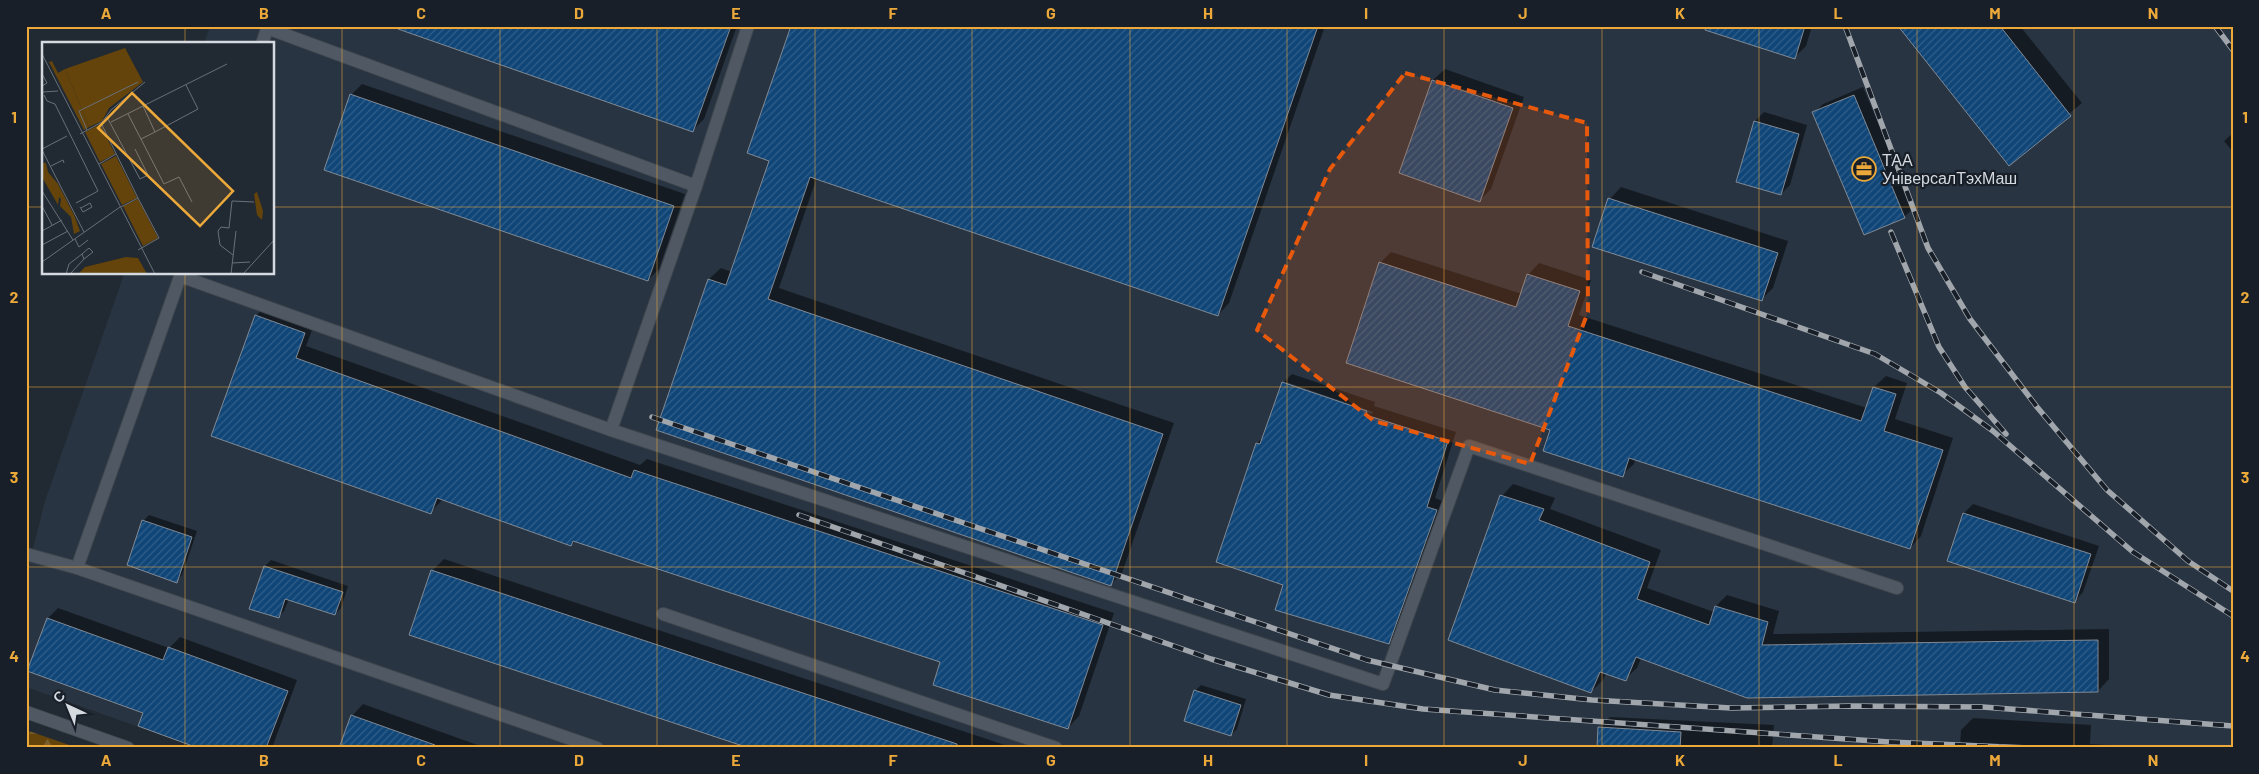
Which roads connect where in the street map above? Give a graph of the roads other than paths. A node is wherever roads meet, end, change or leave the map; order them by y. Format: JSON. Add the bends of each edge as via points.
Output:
{"nodes":[{"id":1,"x":748,"y":26,"type":"edge"},
{"id":2,"x":268,"y":27,"type":"edge"},
{"id":3,"x":263,"y":42,"type":"edge"},
{"id":4,"x":696,"y":186,"type":"junction"},
{"id":5,"x":181,"y":275,"type":"edge"},
{"id":6,"x":611,"y":430,"type":"junction"},
{"id":7,"x":26,"y":554,"type":"edge"},
{"id":8,"x":77,"y":568,"type":"junction"},
{"id":9,"x":1897,"y":588,"type":"dead end"},
{"id":10,"x":663,"y":614,"type":"dead end"},
{"id":11,"x":26,"y":712,"type":"edge"},
{"id":12,"x":128,"y":748,"type":"edge"},
{"id":13,"x":597,"y":748,"type":"edge"},
{"id":14,"x":1056,"y":748,"type":"edge"}],
"edges":[{"from":1,"to":4,"type":"lane"},
{"from":2,"to":3,"type":"lane"},
{"from":2,"to":4,"type":"lane"},
{"from":4,"to":6,"type":"lane"},
{"from":5,"to":6,"type":"lane"},
{"from":5,"to":8,"type":"lane"},
{"from":6,"to":9,"type":"lane","via":[[1383,684],[1469,446]]},
{"from":7,"to":8,"type":"lane"},
{"from":8,"to":13,"type":"lane"},
{"from":10,"to":14,"type":"lane"},
{"from":11,"to":12,"type":"lane"}]}
